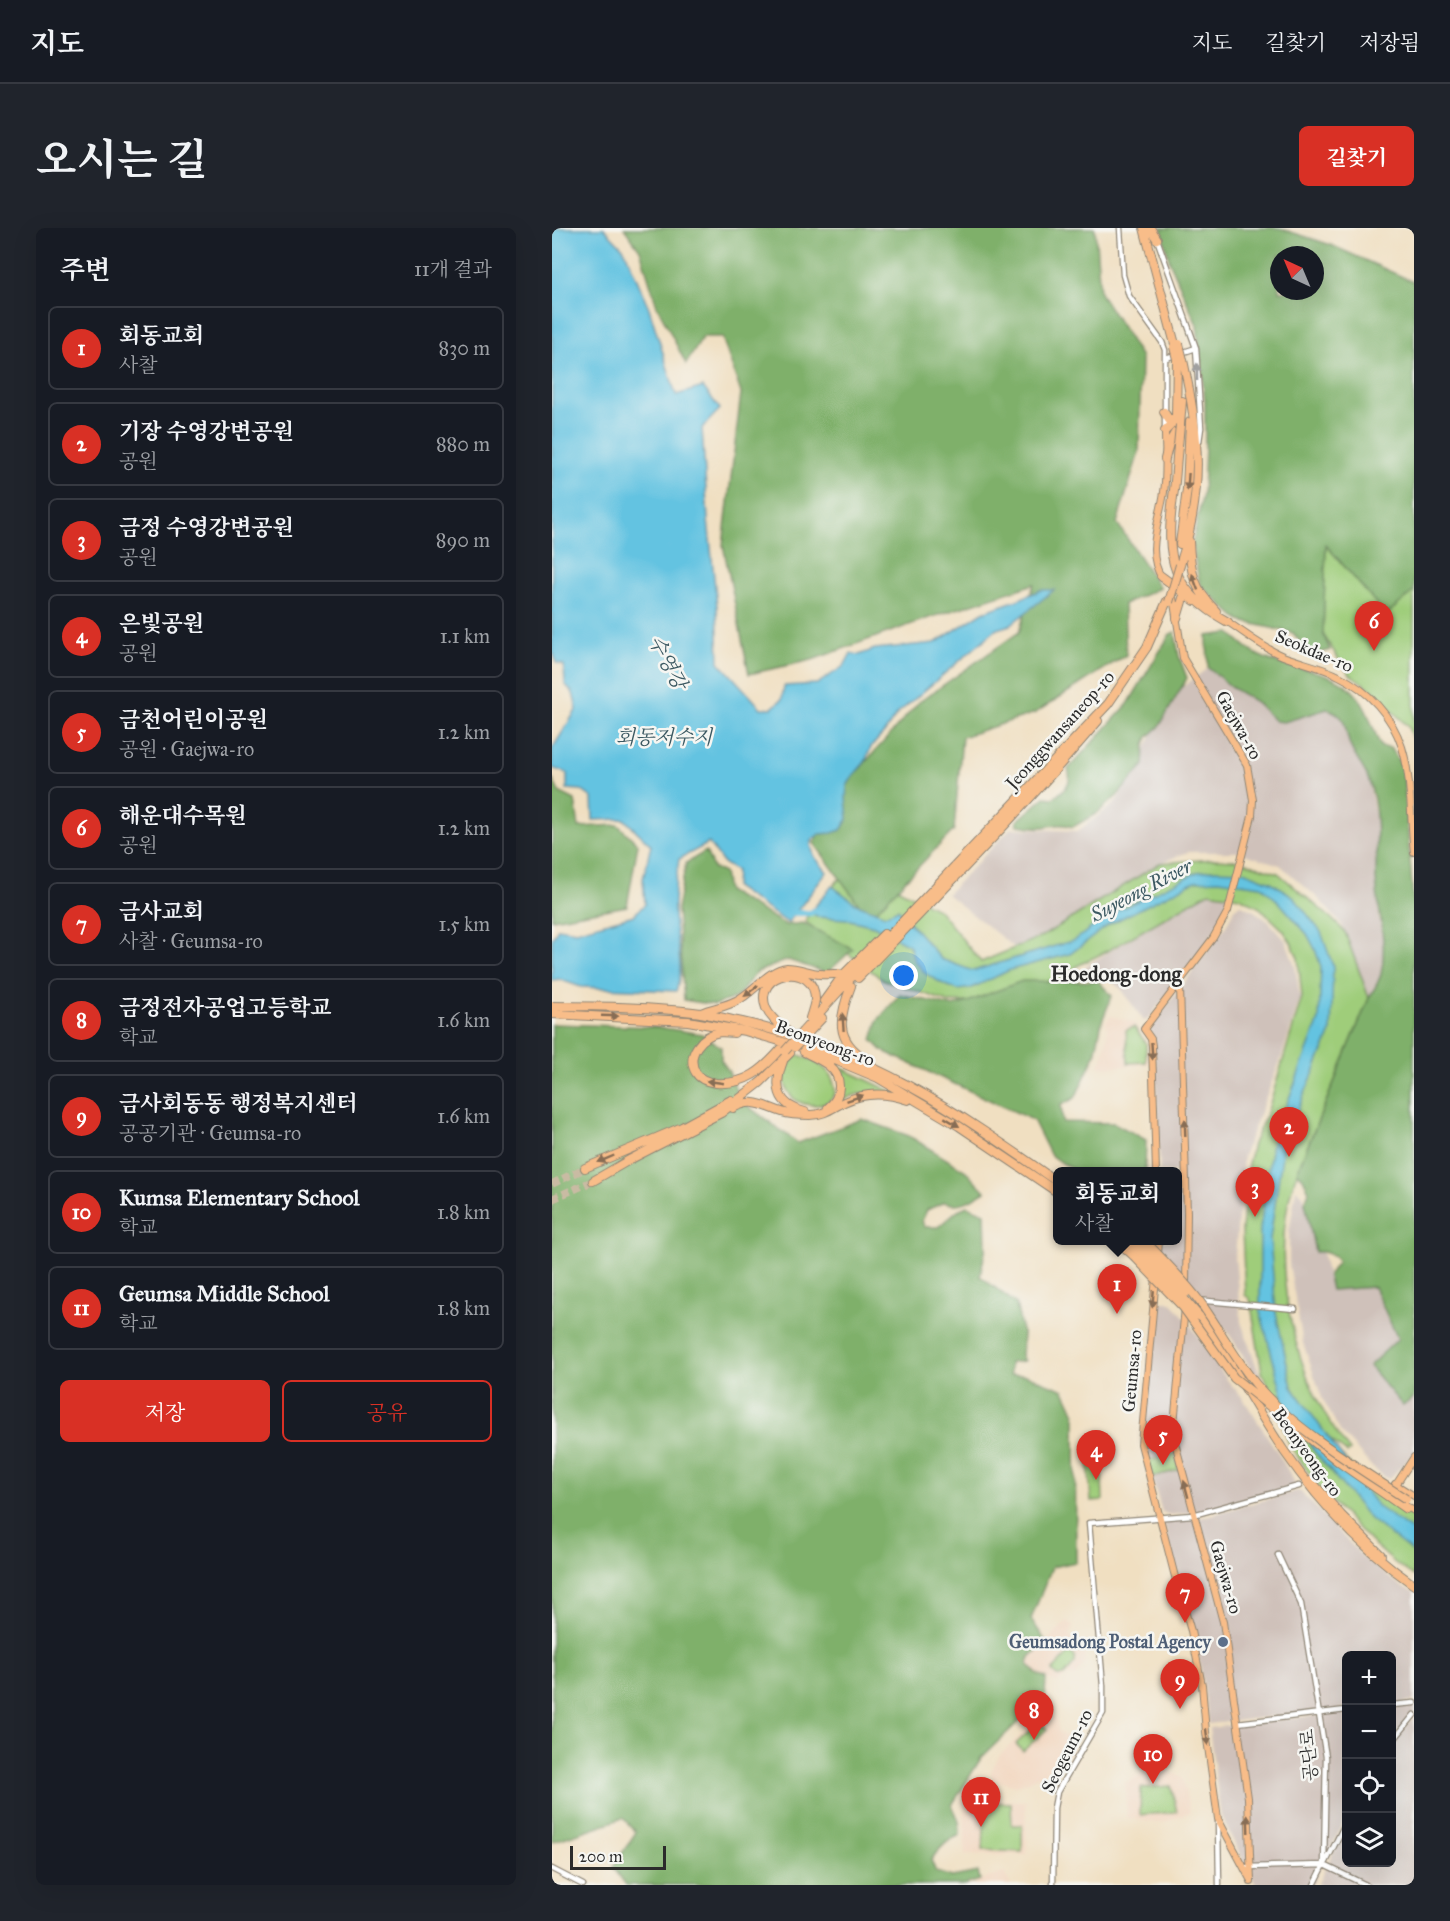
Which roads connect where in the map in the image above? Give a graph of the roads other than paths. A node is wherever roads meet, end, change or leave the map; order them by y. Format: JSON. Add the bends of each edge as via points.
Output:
{"nodes":[{"id":1,"x":1120,"y":228,"type":"edge"},
{"id":2,"x":1147,"y":228,"type":"edge"},
{"id":3,"x":1157,"y":239,"type":"joint"},
{"id":4,"x":1196,"y":348,"type":"junction"},
{"id":5,"x":1166,"y":358,"type":"junction"},
{"id":6,"x":1180,"y":360,"type":"junction"},
{"id":7,"x":1164,"y":412,"type":"junction"},
{"id":8,"x":1176,"y":417,"type":"junction"},
{"id":9,"x":1165,"y":431,"type":"junction"},
{"id":10,"x":1175,"y":433,"type":"junction"},
{"id":11,"x":1194,"y":449,"type":"junction"},
{"id":12,"x":1165,"y":459,"type":"junction"},
{"id":13,"x":1189,"y":530,"type":"junction"},
{"id":14,"x":1178,"y":564,"type":"junction"},
{"id":15,"x":1161,"y":576,"type":"junction"},
{"id":16,"x":1188,"y":596,"type":"junction"},
{"id":17,"x":1197,"y":603,"type":"junction"},
{"id":18,"x":1177,"y":618,"type":"junction"},
{"id":19,"x":1228,"y":622,"type":"junction"},
{"id":20,"x":1414,"y":852,"type":"edge"},
{"id":21,"x":931,"y":897,"type":"junction"},
{"id":22,"x":847,"y":981,"type":"junction"},
{"id":23,"x":1178,"y":985,"type":"junction"},
{"id":24,"x":554,"y":1005,"type":"edge"},
{"id":25,"x":700,"y":1013,"type":"junction"},
{"id":26,"x":552,"y":1014,"type":"edge"},
{"id":27,"x":810,"y":1018,"type":"junction"},
{"id":28,"x":803,"y":1032,"type":"junction"},
{"id":29,"x":758,"y":1034,"type":"junction"},
{"id":30,"x":789,"y":1034,"type":"junction"},
{"id":31,"x":786,"y":1051,"type":"junction"},
{"id":32,"x":770,"y":1062,"type":"junction"},
{"id":33,"x":894,"y":1076,"type":"junction"},
{"id":34,"x":740,"y":1094,"type":"junction"},
{"id":35,"x":922,"y":1104,"type":"junction"},
{"id":36,"x":721,"y":1113,"type":"junction"},
{"id":37,"x":1156,"y":1167,"type":"edge"},
{"id":38,"x":585,"y":1168,"type":"tunnel mouth"},
{"id":39,"x":1053,"y":1179,"type":"edge"},
{"id":40,"x":593,"y":1180,"type":"tunnel mouth"},
{"id":41,"x":1053,"y":1189,"type":"edge"},
{"id":42,"x":1159,"y":1245,"type":"edge"},
{"id":43,"x":1141,"y":1248,"type":"edge"},
{"id":44,"x":1185,"y":1299,"type":"junction"},
{"id":45,"x":1196,"y":1300,"type":"junction"},
{"id":46,"x":1295,"y":1309,"type":"dead end"},
{"id":47,"x":1185,"y":1314,"type":"junction"},
{"id":48,"x":1201,"y":1315,"type":"junction"},
{"id":49,"x":1293,"y":1422,"type":"junction"},
{"id":50,"x":1414,"y":1457,"type":"edge"},
{"id":51,"x":1395,"y":1484,"type":"junction"},
{"id":52,"x":1299,"y":1486,"type":"dead end"},
{"id":53,"x":1411,"y":1505,"type":"edge"},
{"id":54,"x":1193,"y":1515,"type":"junction"},
{"id":55,"x":1160,"y":1518,"type":"junction"},
{"id":56,"x":1278,"y":1555,"type":"dead end"},
{"id":57,"x":1414,"y":1579,"type":"edge"},
{"id":58,"x":1414,"y":1585,"type":"edge"},
{"id":59,"x":1414,"y":1703,"type":"edge"},
{"id":60,"x":1396,"y":1705,"type":"edge"},
{"id":61,"x":1342,"y":1711,"type":"edge"},
{"id":62,"x":1319,"y":1713,"type":"junction"},
{"id":63,"x":1414,"y":1714,"type":"edge"},
{"id":64,"x":1237,"y":1723,"type":"junction"},
{"id":65,"x":1396,"y":1737,"type":"edge"},
{"id":66,"x":1218,"y":1819,"type":"junction"},
{"id":67,"x":1342,"y":1831,"type":"edge"},
{"id":68,"x":1227,"y":1837,"type":"junction"},
{"id":69,"x":1218,"y":1839,"type":"junction"},
{"id":70,"x":1324,"y":1864,"type":"junction"},
{"id":71,"x":1247,"y":1867,"type":"junction"},
{"id":72,"x":552,"y":1869,"type":"edge"},
{"id":73,"x":1252,"y":1884,"type":"edge"},
{"id":74,"x":583,"y":1885,"type":"edge"},
{"id":75,"x":1053,"y":1885,"type":"edge"},
{"id":76,"x":1219,"y":1885,"type":"edge"},
{"id":77,"x":1314,"y":1885,"type":"edge"},
{"id":78,"x":1366,"y":1885,"type":"edge"}],
"edges":[{"from":1,"to":5,"type":"street","name":"Gaejwa-ro","via":[[1123,275],[1130,296],[1162,342]]},
{"from":2,"to":3,"type":"highway"},
{"from":2,"to":6,"type":"highway","bridge":true},
{"from":3,"to":4,"type":"street"},
{"from":4,"to":5,"type":"street"},
{"from":11,"to":4,"type":"street","one_way":true,"via":[[1201,428]]},
{"from":5,"to":7,"type":"street","name":"Gaejwa-ro"},
{"from":6,"to":8,"type":"highway"},
{"from":6,"to":11,"type":"highway","via":[[1193,404]]},
{"from":6,"to":17,"type":"highway","bridge":true,"via":[[1180,425],[1170,547],[1181,581]]},
{"from":7,"to":8,"type":"highway","via":[[1170,420]]},
{"from":7,"to":9,"type":"street","name":"Gaejwa-ro"},
{"from":8,"to":9,"type":"highway"},
{"from":9,"to":10,"type":"highway"},
{"from":9,"to":12,"type":"main road","name":"Gaejwa-ro"},
{"from":10,"to":11,"type":"highway","via":[[1186,436]]},
{"from":10,"to":12,"type":"highway"},
{"from":11,"to":13,"type":"highway","via":[[1195,496]]},
{"from":11,"to":14,"type":"highway","one_way":true},
{"from":12,"to":15,"type":"main road","name":"Gaejwa-ro","via":[[1154,554]]},
{"from":13,"to":14,"type":"highway"},
{"from":19,"to":13,"type":"highway","one_way":true,"via":[[1198,590],[1191,571]]},
{"from":14,"to":21,"type":"highway","name":"Jeonggwansaneop-ro","bridge":true,"via":[[1152,643],[1127,686]]},
{"from":15,"to":16,"type":"highway"},
{"from":15,"to":18,"type":"main road","name":"Gaejwa-ro","via":[[1172,591]]},
{"from":16,"to":17,"type":"highway"},
{"from":16,"to":18,"type":"highway","via":[[1181,601]]},
{"from":17,"to":19,"type":"highway"},
{"from":18,"to":23,"type":"main road","name":"Gaejwa-ro","via":[[1182,658],[1247,765],[1252,800],[1252,816],[1233,897],[1219,929]]},
{"from":19,"to":20,"type":"main road","name":"Seokdae-ro","via":[[1276,653],[1349,681],[1382,711],[1404,755]]},
{"from":21,"to":22,"type":"highway"},
{"from":21,"to":22,"type":"highway","via":[[884,934]]},
{"from":22,"to":25,"type":"highway","one_way":true,"via":[[835,973],[783,969],[733,1003]]},
{"from":22,"to":27,"type":"highway"},
{"from":22,"to":28,"type":"highway"},
{"from":33,"to":22,"type":"highway","one_way":true,"via":[[855,1053],[848,1043],[841,1017]]},
{"from":23,"to":37,"type":"main road","one_way":true,"via":[[1144,1029],[1152,1046]]},
{"from":44,"to":23,"type":"main road","name":"Gaejwa-ro","one_way":true,"via":[[1186,1161]]},
{"from":24,"to":25,"type":"highway","name":"Beonyeong-ro"},
{"from":25,"to":30,"type":"highway","name":"Beonyeong-ro"},
{"from":26,"to":29,"type":"highway","name":"Beonyeong-ro","one_way":true,"via":[[656,1018]]},
{"from":27,"to":28,"type":"highway"},
{"from":27,"to":30,"type":"highway","via":[[815,1002],[811,986],[798,975],[774,979],[765,993],[766,1009]]},
{"from":28,"to":31,"type":"highway","bridge":true},
{"from":29,"to":31,"type":"highway","name":"Beonyeong-ro"},
{"from":32,"to":29,"type":"highway","one_way":true,"via":[[740,1082],[709,1082],[695,1072],[693,1053],[704,1038],[721,1032]]},
{"from":30,"to":33,"type":"highway","name":"Beonyeong-ro"},
{"from":31,"to":31,"type":"highway","via":[[820,1061],[835,1072],[839,1090],[835,1102],[815,1112],[789,1106],[777,1088]]},
{"from":31,"to":32,"type":"highway"},
{"from":31,"to":34,"type":"highway"},
{"from":31,"to":35,"type":"highway","name":"Beonyeong-ro","via":[[855,1067]]},
{"from":31,"to":36,"type":"highway","via":[[761,1082]]},
{"from":32,"to":34,"type":"highway"},
{"from":33,"to":39,"type":"highway","name":"Beonyeong-ro","via":[[984,1129]]},
{"from":34,"to":38,"type":"highway","one_way":true,"via":[[682,1127]]},
{"from":36,"to":35,"type":"highway","one_way":true,"via":[[749,1102],[791,1114],[814,1115],[872,1094],[888,1094]]},
{"from":35,"to":41,"type":"highway","name":"Beonyeong-ro","one_way":true},
{"from":36,"to":40,"type":"highway"},
{"from":42,"to":55,"type":"main road","name":"Geumsa-ro","one_way":true,"via":[[1141,1444]]},
{"from":43,"to":48,"type":"highway","bridge":true,"via":[[1172,1277]]},
{"from":43,"to":49,"type":"highway","bridge":true,"via":[[1179,1277],[1202,1304],[1250,1378]]},
{"from":43,"to":49,"type":"highway","bridge":true,"via":[[1234,1378]]},
{"from":44,"to":45,"type":"street"},
{"from":44,"to":47,"type":"main road","name":"Gaejwa-ro"},
{"from":45,"to":46,"type":"street"},
{"from":45,"to":47,"type":"street"},
{"from":54,"to":47,"type":"main road","name":"Gaejwa-ro","one_way":true,"via":[[1173,1435]]},
{"from":48,"to":57,"type":"highway","name":"Beonyeong-ro","via":[[1218,1333],[1305,1474],[1384,1557]]},
{"from":48,"to":58,"type":"highway","name":"Beonyeong-ro","via":[[1311,1489],[1363,1545]]},
{"from":49,"to":53,"type":"highway","bridge":true},
{"from":50,"to":51,"type":"main road"},
{"from":51,"to":53,"type":"main road"},
{"from":51,"to":53,"type":"main road","via":[[1391,1490],[1394,1497]]},
{"from":52,"to":54,"type":"street"},
{"from":54,"to":55,"type":"street"},
{"from":54,"to":64,"type":"main road","name":"Gaejwa-ro","via":[[1223,1622]]},
{"from":55,"to":66,"type":"main road","name":"Geumsa-ro","one_way":true,"via":[[1199,1669]]},
{"from":55,"to":75,"type":"street","name":"Seogeum-ro","via":[[1089,1522],[1104,1708],[1057,1792]]},
{"from":56,"to":62,"type":"street","name":"공단로","via":[[1301,1604]]},
{"from":59,"to":60,"type":"street"},
{"from":61,"to":62,"type":"street"},
{"from":62,"to":64,"type":"street"},
{"from":62,"to":70,"type":"street","name":"공단로","via":[[1326,1757]]},
{"from":63,"to":65,"type":"street"},
{"from":71,"to":64,"type":"main road","name":"Gaejwa-ro","one_way":true,"via":[[1248,1798]]},
{"from":66,"to":68,"type":"main road","name":"Geumsa-ro"},
{"from":66,"to":69,"type":"street","name":"Geumsa-ro"},
{"from":67,"to":70,"type":"street"},
{"from":68,"to":69,"type":"street"},
{"from":68,"to":71,"type":"main road","name":"Geumsa-ro"},
{"from":69,"to":76,"type":"street","name":"Geumsa-ro"},
{"from":70,"to":71,"type":"street"},
{"from":70,"to":77,"type":"street","name":"공단로"},
{"from":70,"to":78,"type":"street"},
{"from":71,"to":73,"type":"main road","name":"Gaejwa-ro"},
{"from":72,"to":74,"type":"street"}]}
